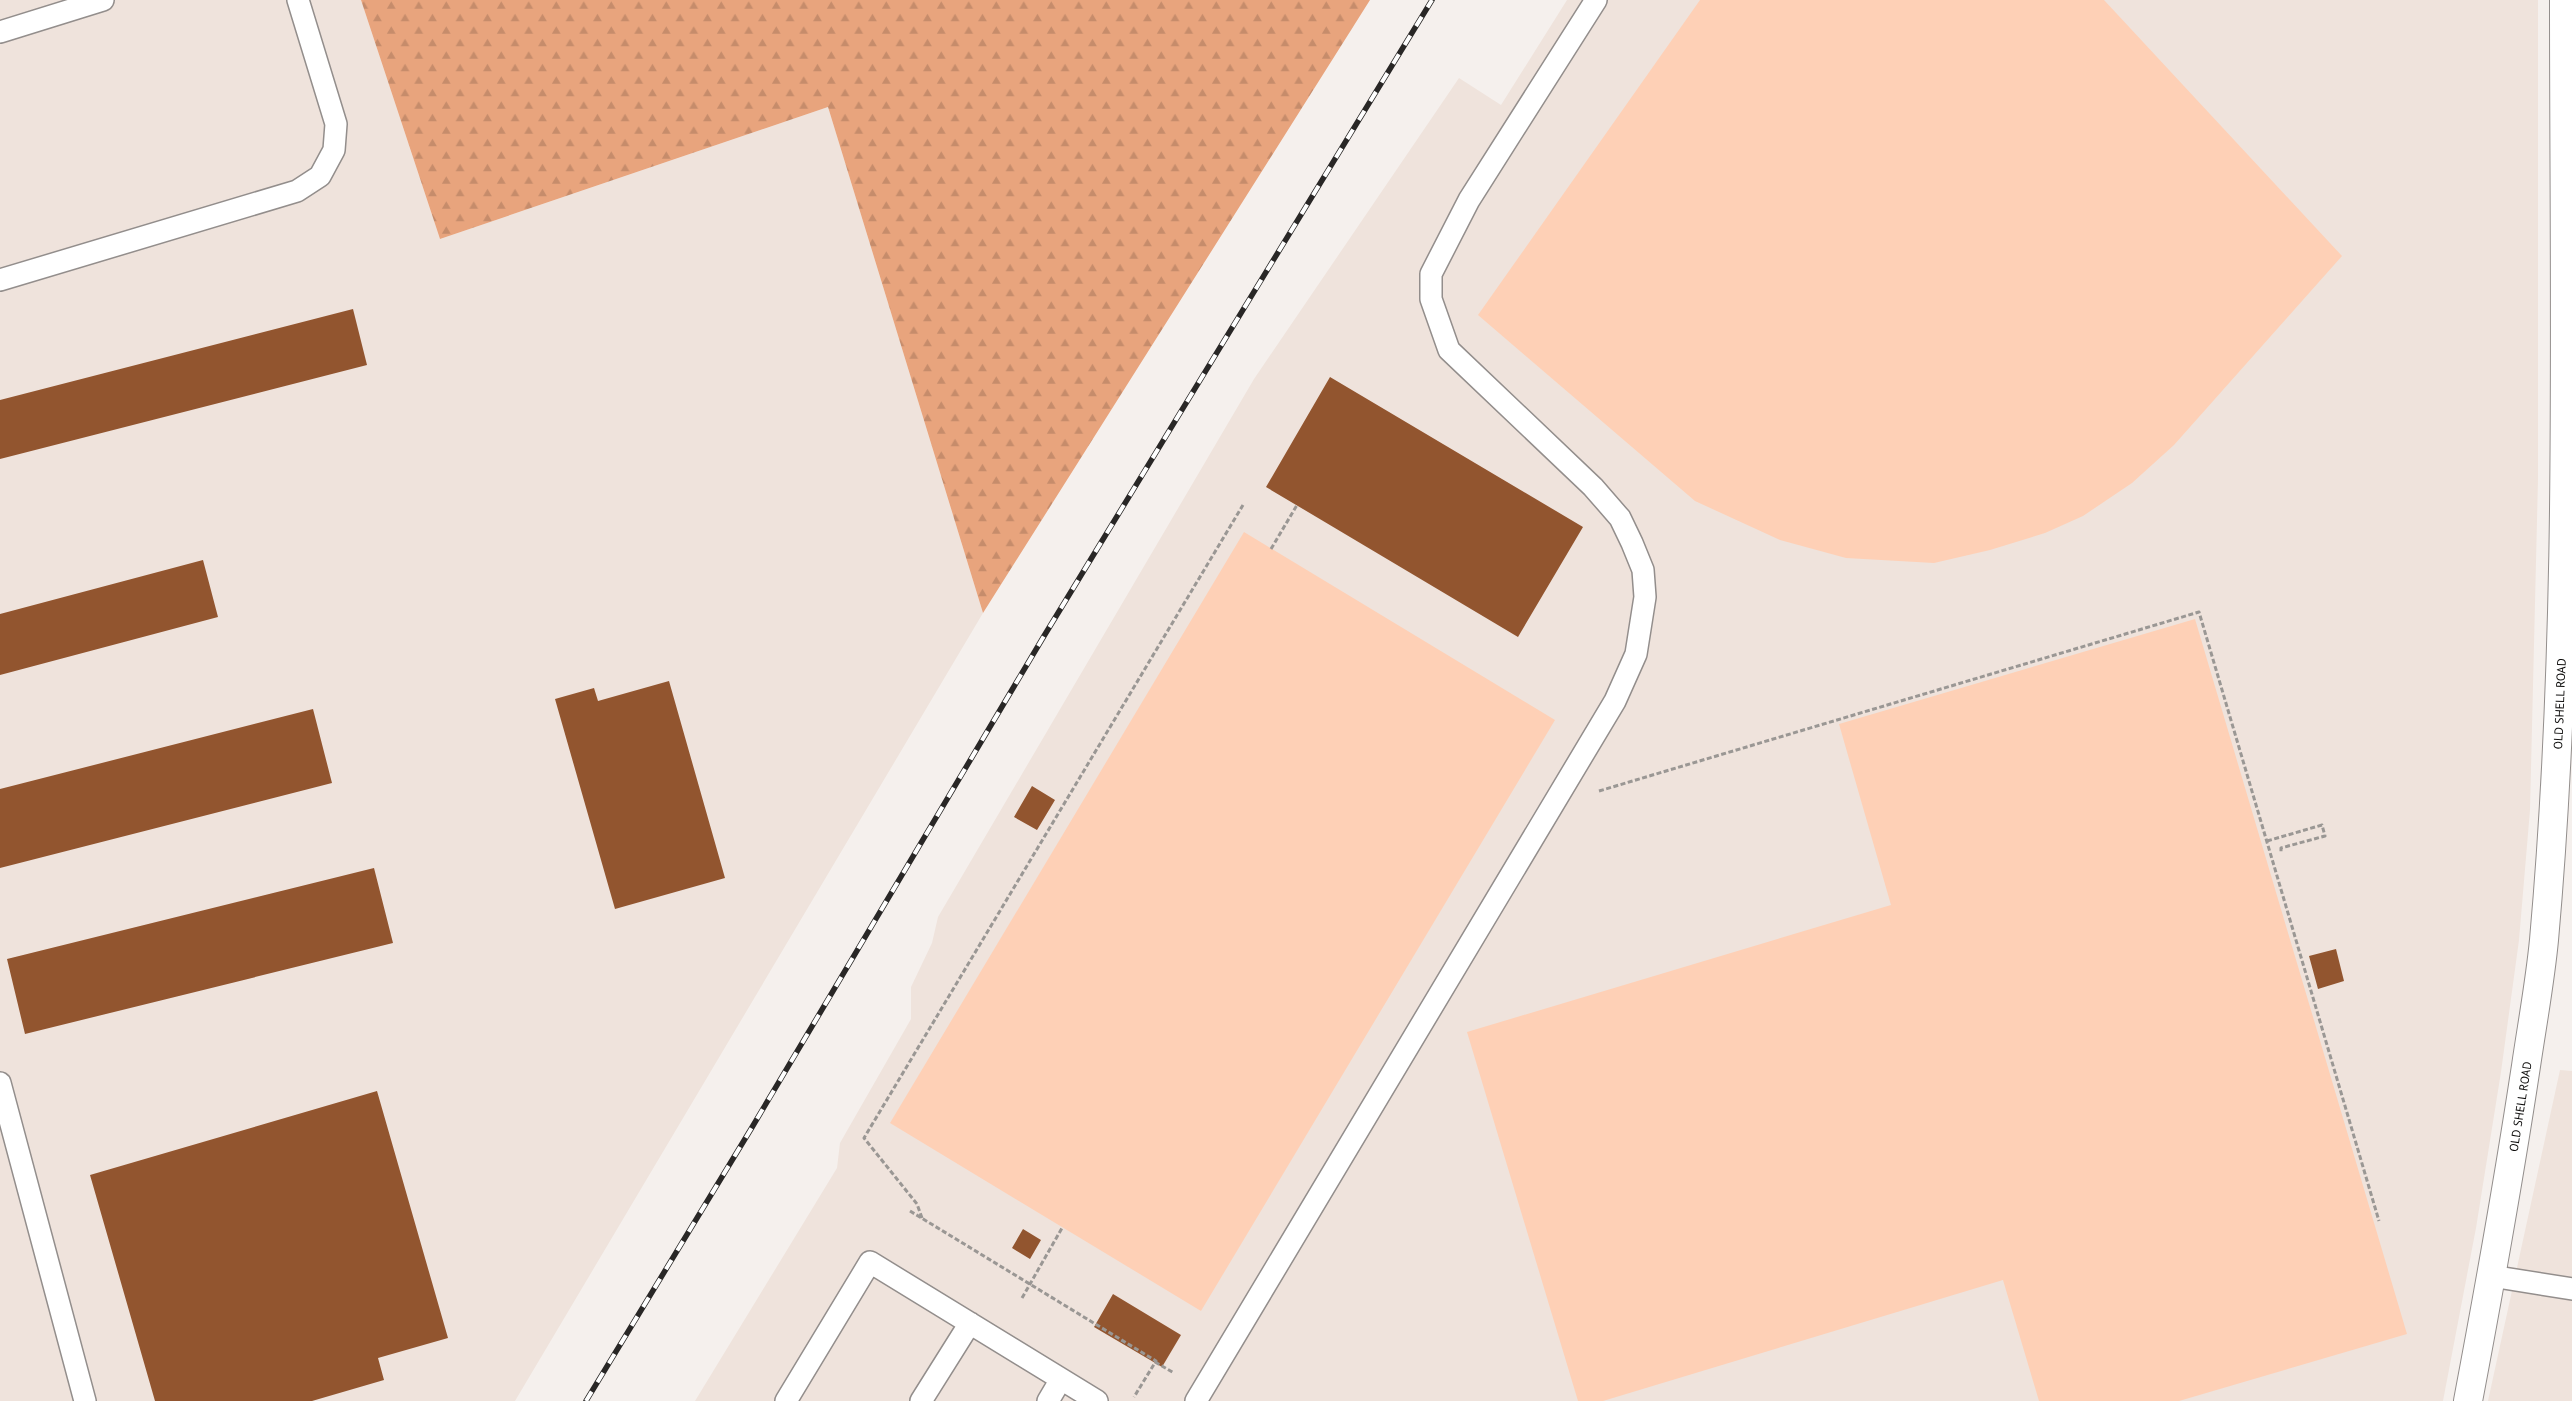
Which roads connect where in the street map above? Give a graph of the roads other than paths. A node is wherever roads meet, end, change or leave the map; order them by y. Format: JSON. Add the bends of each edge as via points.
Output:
{"nodes":[{"id":1,"x":103,"y":0,"type":"edge"},
{"id":2,"x":298,"y":0,"type":"edge"},
{"id":3,"x":1596,"y":0,"type":"edge"},
{"id":4,"x":2564,"y":0,"type":"edge"},
{"id":5,"x":0,"y":32,"type":"edge"},
{"id":6,"x":0,"y":280,"type":"edge"},
{"id":7,"x":0,"y":1083,"type":"edge"},
{"id":8,"x":2490,"y":1276,"type":"junction"},
{"id":9,"x":2572,"y":1288,"type":"edge"},
{"id":10,"x":970,"y":1323,"type":"junction"},
{"id":11,"x":1061,"y":1379,"type":"junction"},
{"id":12,"x":85,"y":1401,"type":"edge"},
{"id":13,"x":786,"y":1401,"type":"edge"},
{"id":14,"x":921,"y":1401,"type":"edge"},
{"id":15,"x":1048,"y":1401,"type":"edge"},
{"id":16,"x":1097,"y":1401,"type":"edge"},
{"id":17,"x":1196,"y":1401,"type":"edge"},
{"id":18,"x":2468,"y":1401,"type":"edge"}],
"edges":[{"from":1,"to":5,"type":"lane"},
{"from":2,"to":6,"type":"lane","via":[[336,124],[334,150],[320,176],[298,191]]},
{"from":3,"to":17,"type":"lane","via":[[1469,200],[1431,274],[1431,299],[1448,350],[1592,487],[1620,518],[1643,570],[1645,597],[1636,654],[1610,710]]},
{"from":4,"to":8,"type":"street","name":"OLD SHELL ROAD","via":[[2564,465],[2560,703],[2554,822],[2544,946],[2519,1115]]},
{"from":7,"to":12,"type":"lane"},
{"from":8,"to":9,"type":"lane"},
{"from":8,"to":18,"type":"street","name":"OLD SHELL ROAD"},
{"from":10,"to":11,"type":"lane"},
{"from":10,"to":13,"type":"lane","via":[[870,1262]]},
{"from":10,"to":14,"type":"lane"},
{"from":11,"to":15,"type":"lane"},
{"from":11,"to":16,"type":"lane"}]}
